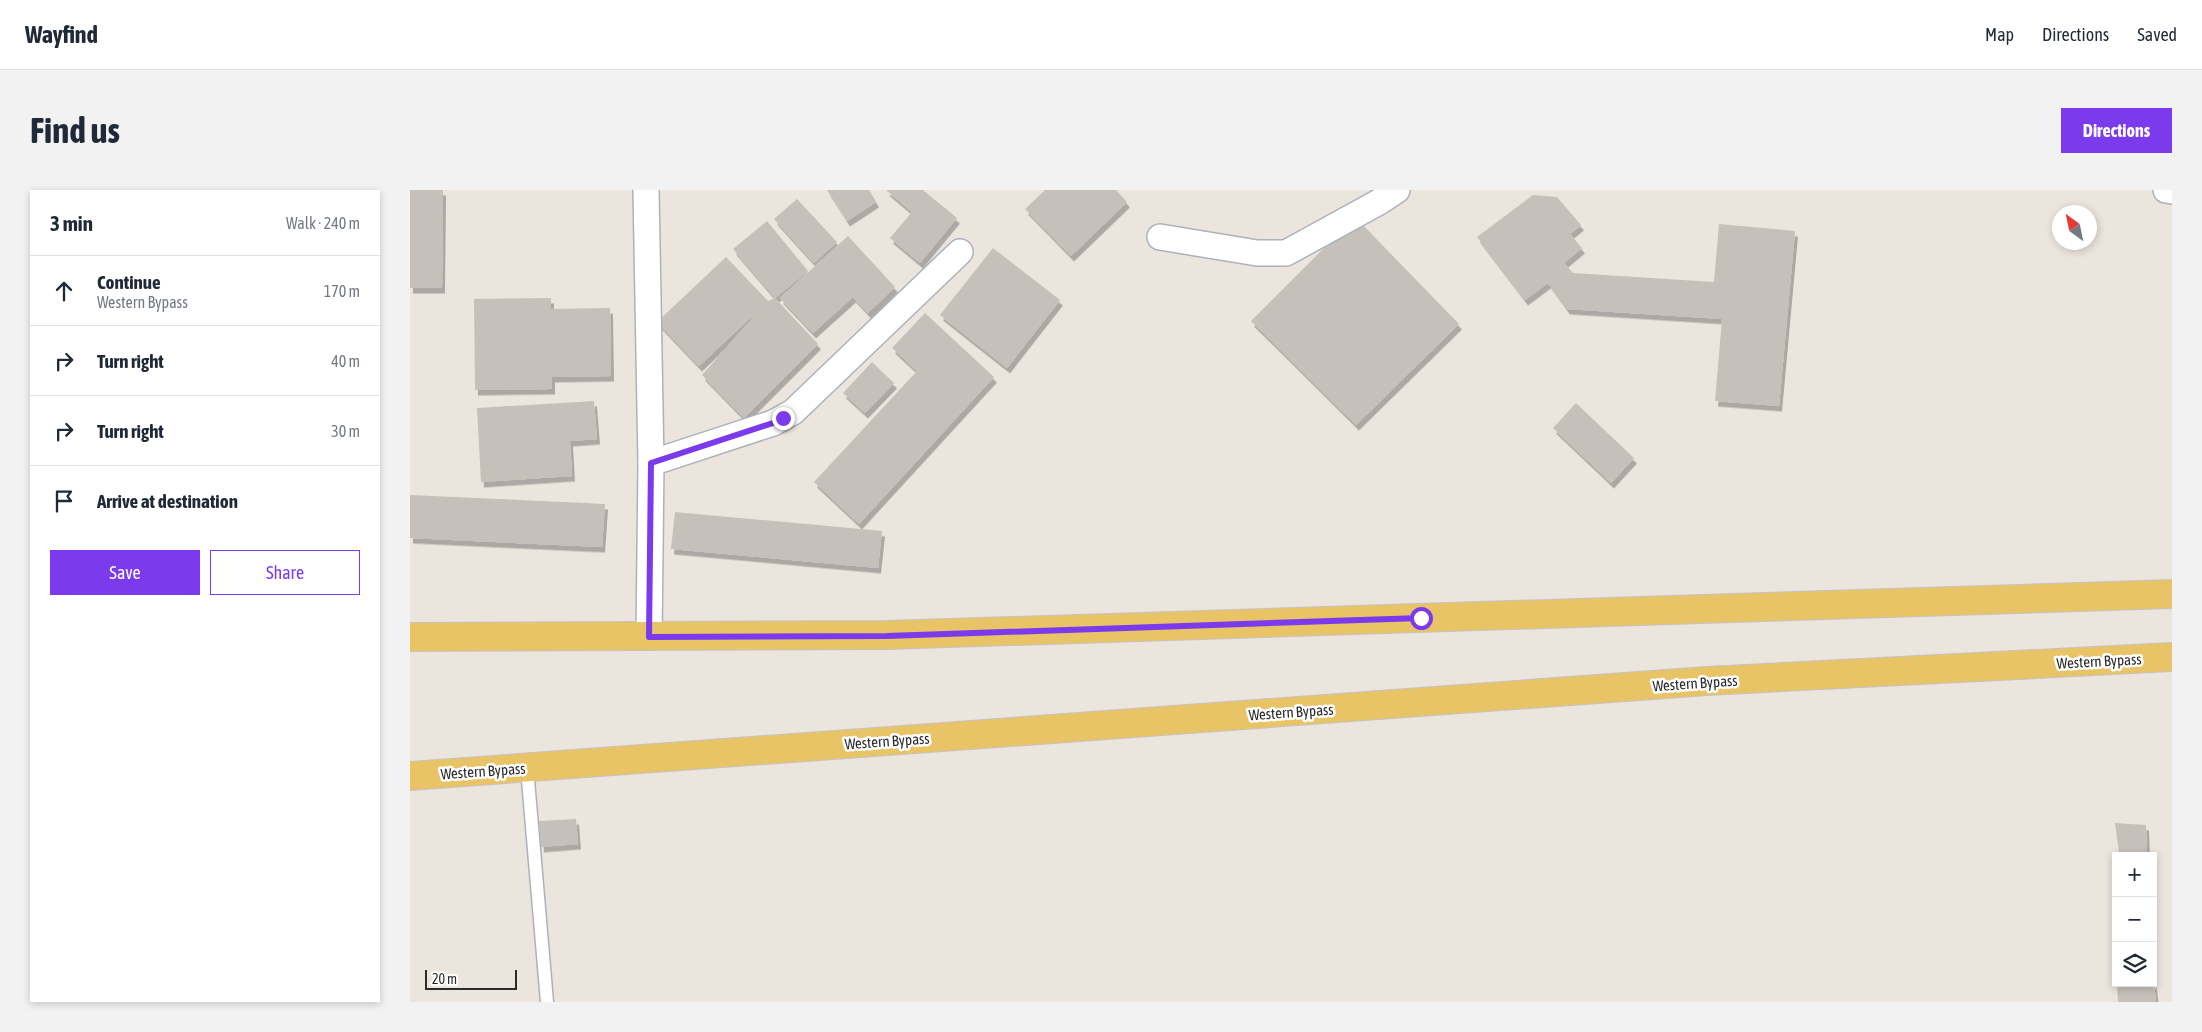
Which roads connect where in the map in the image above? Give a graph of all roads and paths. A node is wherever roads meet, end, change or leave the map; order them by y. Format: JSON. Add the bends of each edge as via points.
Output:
{"nodes":[{"id":1,"x":646,"y":190,"type":"edge"},
{"id":2,"x":1397,"y":190,"type":"edge"},
{"id":3,"x":2166,"y":190,"type":"edge"},
{"id":4,"x":2172,"y":191,"type":"edge"},
{"id":5,"x":1160,"y":237,"type":"dead end"},
{"id":6,"x":960,"y":252,"type":"dead end"},
{"id":7,"x":651,"y":463,"type":"junction"},
{"id":8,"x":2172,"y":594,"type":"edge"},
{"id":9,"x":410,"y":637,"type":"edge"},
{"id":10,"x":649,"y":637,"type":"junction"},
{"id":11,"x":2172,"y":657,"type":"edge"},
{"id":12,"x":528,"y":768,"type":"junction"},
{"id":13,"x":410,"y":776,"type":"edge"},
{"id":14,"x":547,"y":1002,"type":"edge"}],
"edges":[{"from":1,"to":7,"type":"street"},
{"from":2,"to":5,"type":"street","via":[[1286,253],[1257,253]]},
{"from":3,"to":4,"type":"street"},
{"from":6,"to":7,"type":"street","via":[[793,412],[773,423]]},
{"from":7,"to":10,"type":"street"},
{"from":8,"to":10,"type":"main road","via":[[887,636]]},
{"from":9,"to":10,"type":"main road"},
{"from":11,"to":12,"type":"main road","name":"Western Bypass","via":[[1707,681]]},
{"from":12,"to":13,"type":"main road","name":"Western Bypass"},
{"from":12,"to":14,"type":"lane"}]}
